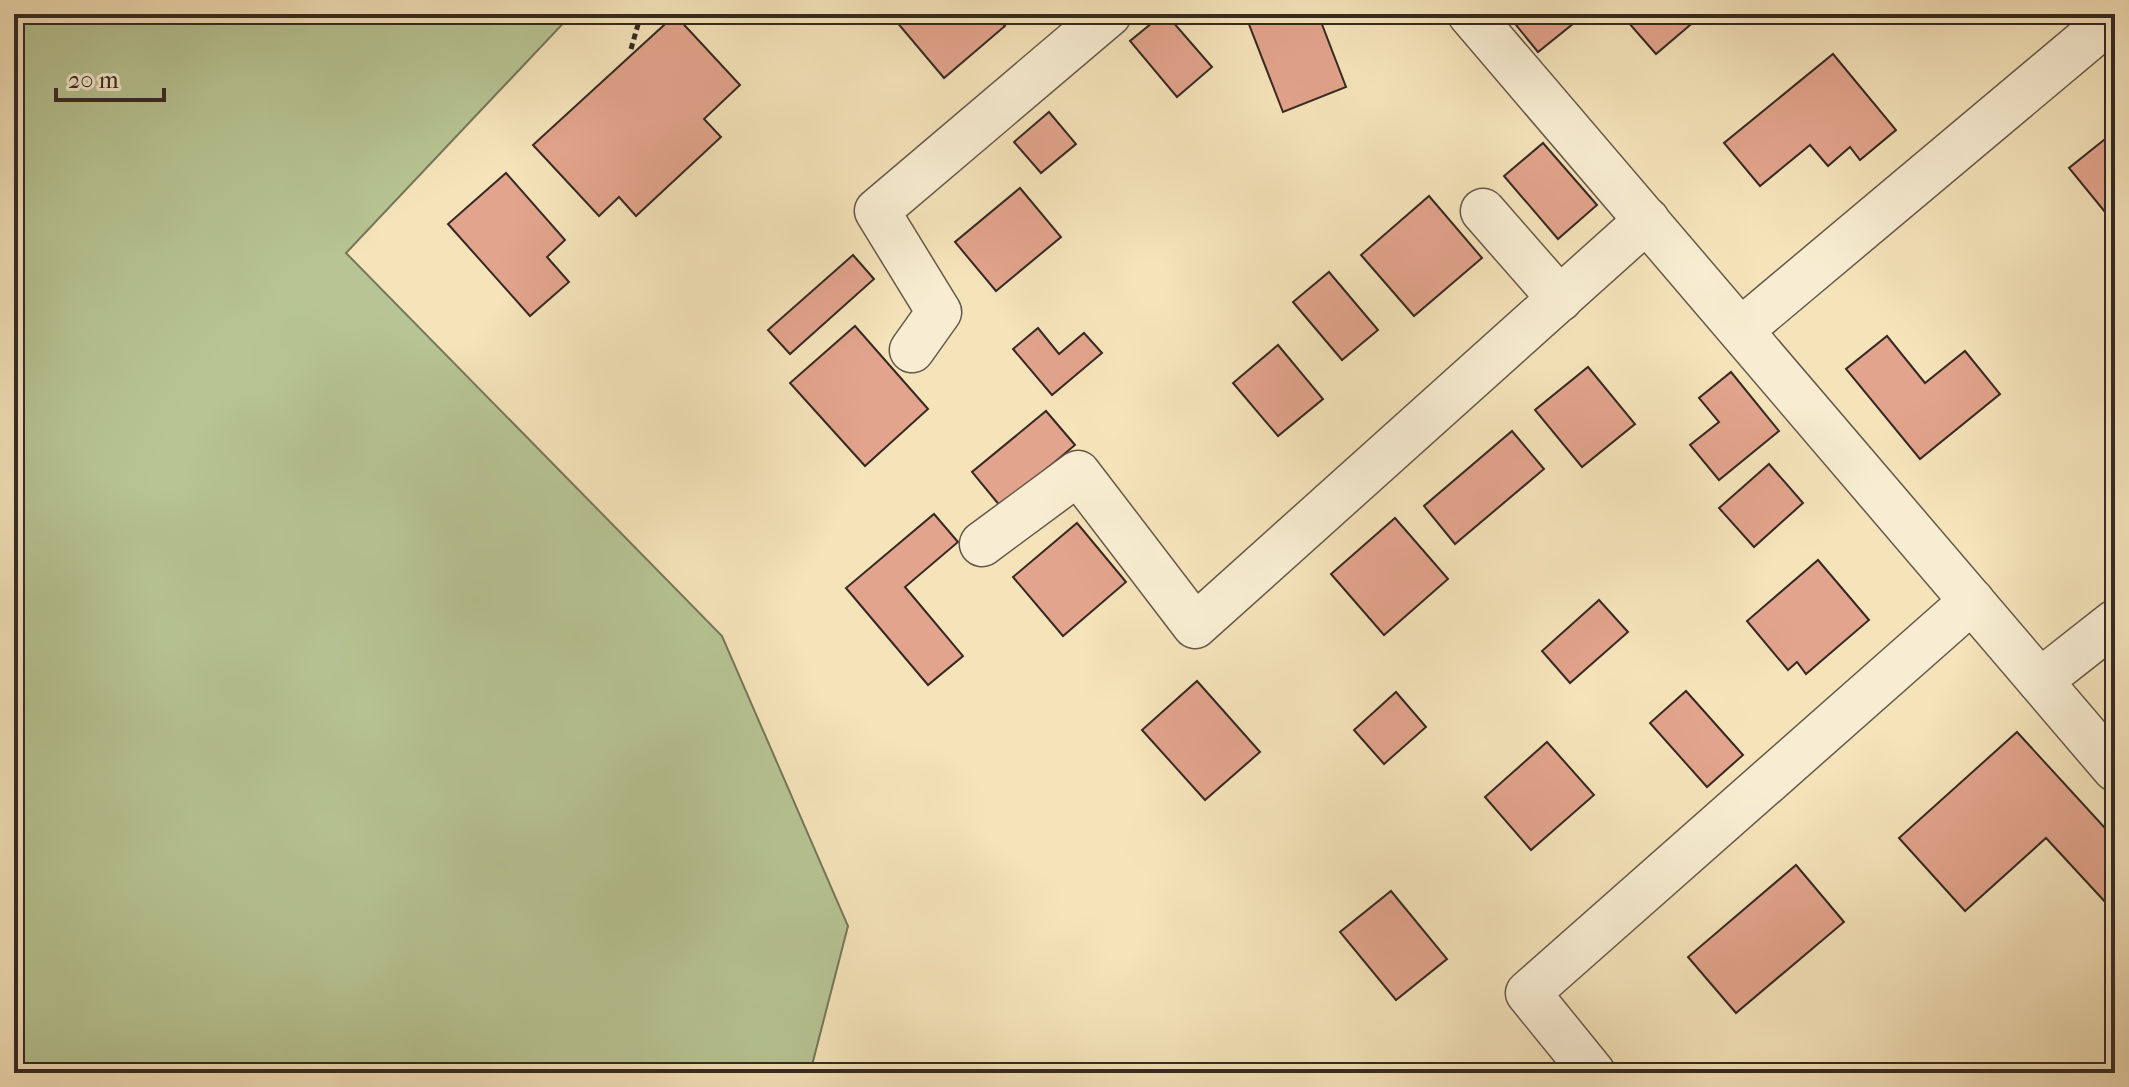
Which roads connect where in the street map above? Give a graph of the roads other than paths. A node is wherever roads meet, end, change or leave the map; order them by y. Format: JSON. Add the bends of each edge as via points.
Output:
{"nodes":[{"id":1,"x":1109,"y":14,"type":"edge"},
{"id":2,"x":1470,"y":14,"type":"edge"},
{"id":3,"x":2115,"y":16,"type":"edge"},
{"id":4,"x":1483,"y":211,"type":"dead end"},
{"id":5,"x":1647,"y":220,"type":"junction"},
{"id":6,"x":1560,"y":299,"type":"junction"},
{"id":7,"x":1741,"y":330,"type":"junction"},
{"id":8,"x":912,"y":350,"type":"dead end"},
{"id":9,"x":982,"y":544,"type":"dead end"},
{"id":10,"x":1972,"y":601,"type":"junction"},
{"id":11,"x":2115,"y":622,"type":"edge"},
{"id":12,"x":2040,"y":681,"type":"junction"},
{"id":13,"x":2115,"y":769,"type":"edge"},
{"id":14,"x":1593,"y":1073,"type":"edge"}],
"edges":[{"from":1,"to":8,"type":"street","via":[[877,211],[939,312]]},
{"from":2,"to":5,"type":"street"},
{"from":3,"to":7,"type":"street"},
{"from":4,"to":6,"type":"street"},
{"from":5,"to":6,"type":"street"},
{"from":5,"to":7,"type":"street"},
{"from":6,"to":9,"type":"street","via":[[1195,626],[1078,473]]},
{"from":7,"to":10,"type":"street"},
{"from":10,"to":12,"type":"street"},
{"from":10,"to":14,"type":"street","via":[[1528,993]]},
{"from":11,"to":12,"type":"street"},
{"from":12,"to":13,"type":"street"}]}
